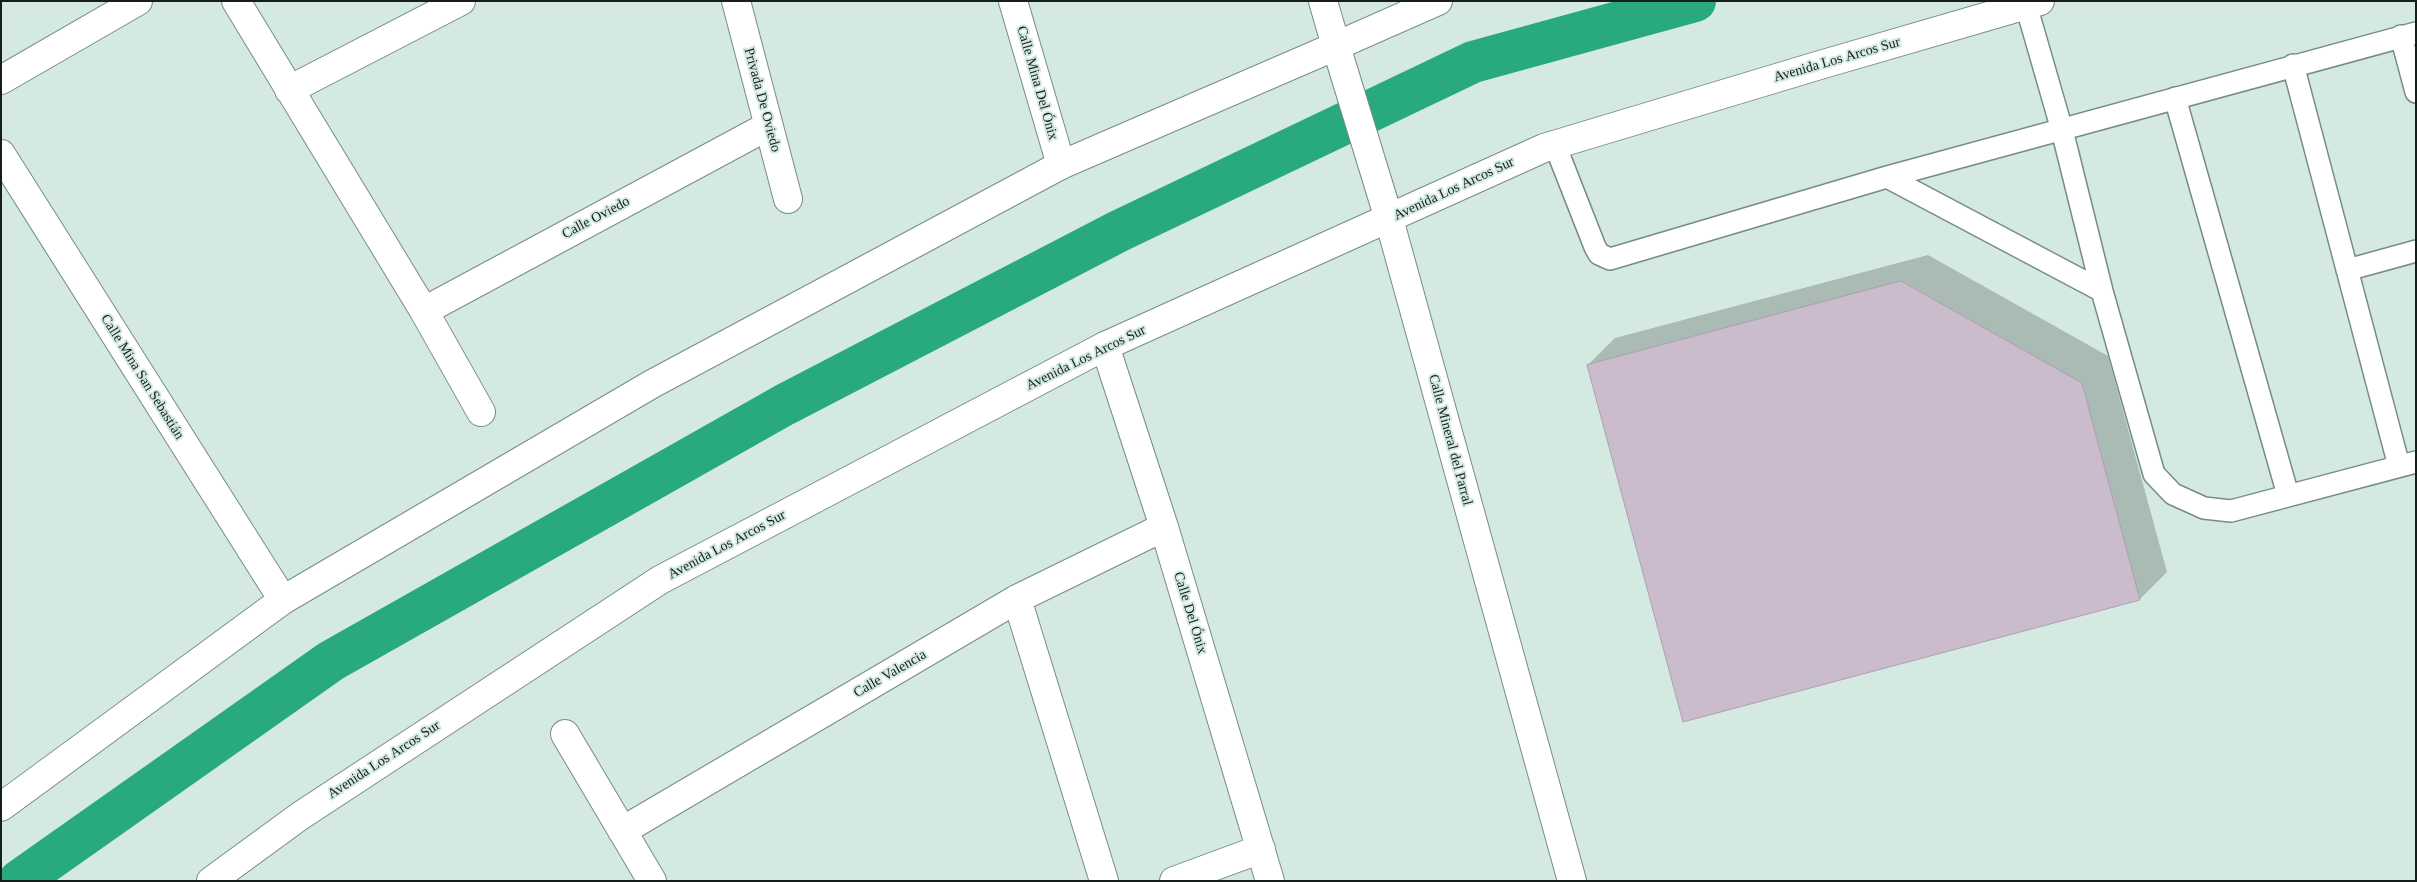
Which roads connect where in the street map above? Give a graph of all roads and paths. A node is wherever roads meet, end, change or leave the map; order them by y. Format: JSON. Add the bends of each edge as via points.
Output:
{"nodes":[{"id":1,"x":138,"y":1,"type":"edge"},
{"id":2,"x":236,"y":1,"type":"edge"},
{"id":3,"x":460,"y":1,"type":"edge"},
{"id":4,"x":736,"y":1,"type":"edge"},
{"id":5,"x":1013,"y":1,"type":"edge"},
{"id":6,"x":1323,"y":1,"type":"edge"},
{"id":7,"x":1438,"y":1,"type":"edge"},
{"id":8,"x":2033,"y":3,"type":"edge"},
{"id":9,"x":2408,"y":35,"type":"edge"},
{"id":10,"x":1336,"y":46,"type":"junction"},
{"id":11,"x":2293,"y":66,"type":"junction"},
{"id":12,"x":1,"y":80,"type":"edge"},
{"id":13,"x":289,"y":90,"type":"junction"},
{"id":14,"x":2416,"y":92,"type":"edge"},
{"id":15,"x":2175,"y":98,"type":"junction"},
{"id":16,"x":768,"y":126,"type":"junction"},
{"id":17,"x":2062,"y":130,"type":"junction"},
{"id":18,"x":1555,"y":145,"type":"junction"},
{"id":19,"x":1,"y":154,"type":"edge"},
{"id":20,"x":1061,"y":165,"type":"junction"},
{"id":21,"x":1887,"y":177,"type":"junction"},
{"id":22,"x":788,"y":199,"type":"dead end"},
{"id":23,"x":1389,"y":219,"type":"junction"},
{"id":24,"x":2416,"y":251,"type":"edge"},
{"id":25,"x":2347,"y":270,"type":"junction"},
{"id":26,"x":2102,"y":291,"type":"junction"},
{"id":27,"x":424,"y":311,"type":"junction"},
{"id":28,"x":1105,"y":346,"type":"junction"},
{"id":29,"x":481,"y":412,"type":"dead end"},
{"id":30,"x":2407,"y":464,"type":"edge"},
{"id":31,"x":2288,"y":495,"type":"junction"},
{"id":32,"x":1164,"y":527,"type":"junction"},
{"id":33,"x":283,"y":600,"type":"junction"},
{"id":34,"x":1017,"y":600,"type":"junction"},
{"id":35,"x":565,"y":734,"type":"dead end"},
{"id":36,"x":1,"y":807,"type":"edge"},
{"id":37,"x":622,"y":831,"type":"junction"},
{"id":38,"x":1261,"y":849,"type":"junction"},
{"id":39,"x":211,"y":881,"type":"edge"},
{"id":40,"x":652,"y":881,"type":"edge"},
{"id":41,"x":1104,"y":881,"type":"edge"},
{"id":42,"x":1174,"y":881,"type":"edge"},
{"id":43,"x":1270,"y":881,"type":"edge"},
{"id":44,"x":1572,"y":881,"type":"edge"}],
"edges":[{"from":1,"to":12,"type":"street"},
{"from":2,"to":13,"type":"street"},
{"from":3,"to":13,"type":"street"},
{"from":4,"to":16,"type":"street","name":"Privada De Oviedo"},
{"from":5,"to":20,"type":"street","name":"Calle Mina Del Ónix"},
{"from":6,"to":10,"type":"street","name":"Calle Mineral del Parral"},
{"from":7,"to":10,"type":"street"},
{"from":8,"to":17,"type":"lane"},
{"from":8,"to":18,"type":"street","name":"Avenida Los Arcos Sur"},
{"from":9,"to":11,"type":"lane"},
{"from":9,"to":14,"type":"lane"},
{"from":10,"to":20,"type":"street"},
{"from":10,"to":23,"type":"street","name":"Calle Mineral del Parral"},
{"from":11,"to":15,"type":"lane"},
{"from":11,"to":25,"type":"lane"},
{"from":13,"to":27,"type":"street"},
{"from":15,"to":17,"type":"lane"},
{"from":15,"to":31,"type":"lane"},
{"from":16,"to":22,"type":"street","name":"Privada De Oviedo"},
{"from":16,"to":27,"type":"street","name":"Calle Oviedo"},
{"from":17,"to":21,"type":"lane"},
{"from":17,"to":26,"type":"lane"},
{"from":18,"to":21,"type":"lane","via":[[1595,247],[1599,254],[1610,259]]},
{"from":18,"to":23,"type":"street","name":"Avenida Los Arcos Sur"},
{"from":19,"to":33,"type":"street","name":"Calle Mina San Sebastián"},
{"from":20,"to":33,"type":"street","via":[[652,384]]},
{"from":21,"to":26,"type":"lane"},
{"from":23,"to":28,"type":"street","name":"Avenida Los Arcos Sur"},
{"from":23,"to":44,"type":"street","name":"Calle Mineral del Parral"},
{"from":24,"to":25,"type":"lane"},
{"from":25,"to":30,"type":"lane"},
{"from":26,"to":31,"type":"lane","via":[[2154,474],[2173,494],[2204,508],[2231,511]]},
{"from":27,"to":29,"type":"street"},
{"from":28,"to":32,"type":"street","name":"Calle Del Ónix"},
{"from":28,"to":39,"type":"street","name":"Avenida Los Arcos Sur","via":[[660,580],[300,816]]},
{"from":30,"to":31,"type":"lane"},
{"from":32,"to":34,"type":"street","name":"Calle Valencia"},
{"from":32,"to":38,"type":"street","name":"Calle Del Ónix"},
{"from":33,"to":36,"type":"street"},
{"from":34,"to":37,"type":"street","name":"Calle Valencia"},
{"from":34,"to":41,"type":"street"},
{"from":35,"to":37,"type":"street"},
{"from":37,"to":40,"type":"street"},
{"from":38,"to":42,"type":"street"},
{"from":38,"to":43,"type":"street","name":"Calle Del Ónix"}]}
